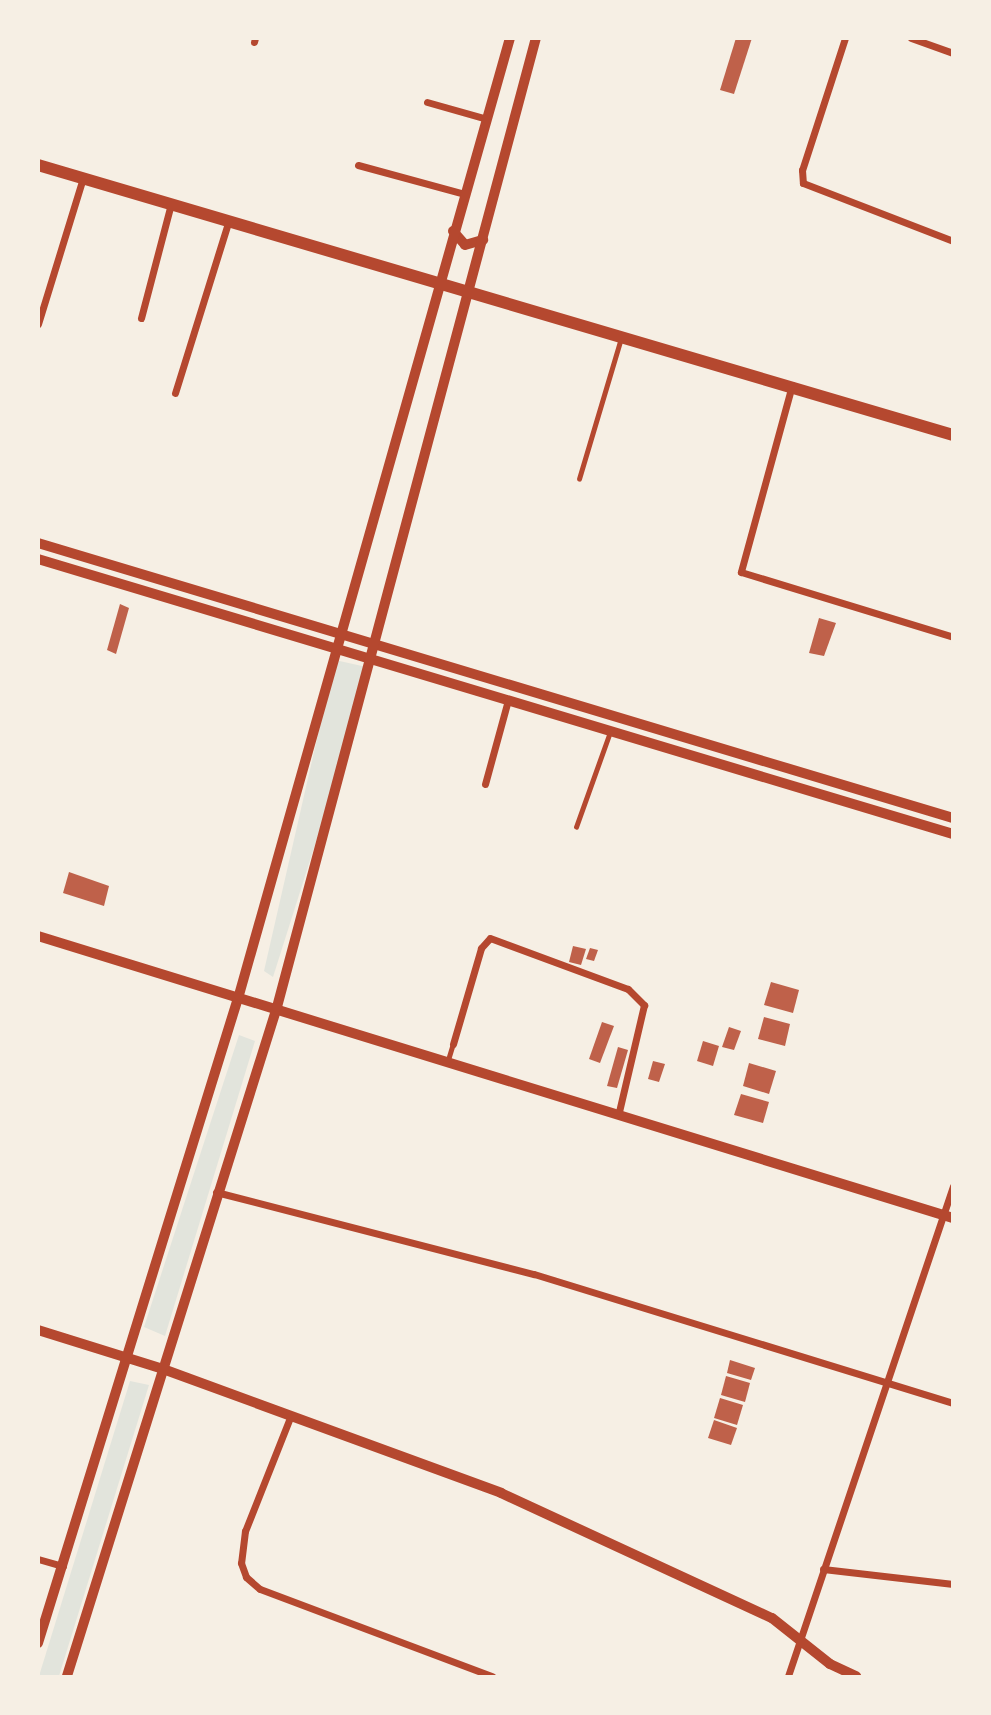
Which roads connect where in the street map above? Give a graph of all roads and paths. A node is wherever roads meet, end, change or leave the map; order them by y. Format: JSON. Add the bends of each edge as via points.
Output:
{"nodes":[{"id":1,"x":510,"y":38,"type":"edge"},
{"id":2,"x":536,"y":38,"type":"edge"},
{"id":3,"x":845,"y":38,"type":"edge"},
{"id":4,"x":911,"y":38,"type":"edge"},
{"id":5,"x":953,"y":53,"type":"edge"},
{"id":6,"x":427,"y":102,"type":"dead end"},
{"id":7,"x":487,"y":119,"type":"junction"},
{"id":8,"x":38,"y":165,"type":"edge"},
{"id":9,"x":358,"y":165,"type":"dead end"},
{"id":10,"x":83,"y":177,"type":"junction"},
{"id":11,"x":465,"y":194,"type":"junction"},
{"id":12,"x":172,"y":203,"type":"junction"},
{"id":13,"x":229,"y":219,"type":"junction"},
{"id":14,"x":453,"y":231,"type":"junction"},
{"id":15,"x":483,"y":240,"type":"junction"},
{"id":16,"x":953,"y":241,"type":"edge"},
{"id":17,"x":439,"y":281,"type":"junction"},
{"id":18,"x":471,"y":289,"type":"junction"},
{"id":19,"x":141,"y":318,"type":"dead end"},
{"id":20,"x":38,"y":324,"type":"edge"},
{"id":21,"x":622,"y":334,"type":"junction"},
{"id":22,"x":792,"y":385,"type":"junction"},
{"id":23,"x":175,"y":393,"type":"dead end"},
{"id":24,"x":953,"y":435,"type":"edge"},
{"id":25,"x":579,"y":479,"type":"dead end"},
{"id":26,"x":38,"y":542,"type":"edge"},
{"id":27,"x":38,"y":559,"type":"edge"},
{"id":28,"x":114,"y":565,"type":"junction"},
{"id":29,"x":108,"y":580,"type":"junction"},
{"id":30,"x":344,"y":633,"type":"junction"},
{"id":31,"x":953,"y":638,"type":"edge"},
{"id":32,"x":378,"y":644,"type":"junction"},
{"id":33,"x":338,"y":649,"type":"junction"},
{"id":34,"x":373,"y":660,"type":"junction"},
{"id":35,"x":508,"y":700,"type":"junction"},
{"id":36,"x":611,"y":731,"type":"junction"},
{"id":37,"x":698,"y":741,"type":"junction"},
{"id":38,"x":691,"y":755,"type":"junction"},
{"id":39,"x":485,"y":783,"type":"dead end"},
{"id":40,"x":905,"y":804,"type":"junction"},
{"id":41,"x":900,"y":818,"type":"junction"},
{"id":42,"x":953,"y":818,"type":"edge"},
{"id":43,"x":576,"y":827,"type":"dead end"},
{"id":44,"x":953,"y":834,"type":"edge"},
{"id":45,"x":38,"y":936,"type":"edge"},
{"id":46,"x":239,"y":995,"type":"junction"},
{"id":47,"x":277,"y":1007,"type":"junction"},
{"id":48,"x":453,"y":1044,"type":"joint"},
{"id":49,"x":448,"y":1061,"type":"junction"},
{"id":50,"x":619,"y":1112,"type":"junction"},
{"id":51,"x":953,"y":1185,"type":"edge"},
{"id":52,"x":215,"y":1192,"type":"junction"},
{"id":53,"x":948,"y":1216,"type":"edge"},
{"id":54,"x":38,"y":1330,"type":"edge"},
{"id":55,"x":126,"y":1357,"type":"junction"},
{"id":56,"x":163,"y":1369,"type":"junction"},
{"id":57,"x":883,"y":1382,"type":"junction"},
{"id":58,"x":953,"y":1402,"type":"edge"},
{"id":59,"x":292,"y":1415,"type":"junction"},
{"id":60,"x":38,"y":1559,"type":"edge"},
{"id":61,"x":63,"y":1566,"type":"junction"},
{"id":62,"x":823,"y":1569,"type":"junction"},
{"id":63,"x":953,"y":1584,"type":"edge"},
{"id":64,"x":801,"y":1641,"type":"junction"},
{"id":65,"x":38,"y":1643,"type":"edge"},
{"id":66,"x":67,"y":1676,"type":"edge"},
{"id":67,"x":492,"y":1676,"type":"edge"},
{"id":68,"x":788,"y":1676,"type":"edge"},
{"id":69,"x":856,"y":1676,"type":"edge"}],
"edges":[{"from":1,"to":7,"type":"street"},
{"from":2,"to":15,"type":"street"},
{"from":3,"to":16,"type":"street","via":[[802,170],[806,187]]},
{"from":4,"to":5,"type":"street"},
{"from":6,"to":7,"type":"street"},
{"from":7,"to":11,"type":"street"},
{"from":8,"to":10,"type":"main road"},
{"from":9,"to":11,"type":"street"},
{"from":10,"to":12,"type":"main road"},
{"from":10,"to":20,"type":"street"},
{"from":11,"to":14,"type":"street"},
{"from":12,"to":13,"type":"main road"},
{"from":12,"to":19,"type":"street"},
{"from":13,"to":17,"type":"main road"},
{"from":13,"to":23,"type":"street"},
{"from":14,"to":15,"type":"street","via":[[465,245]]},
{"from":14,"to":17,"type":"street"},
{"from":15,"to":18,"type":"street"},
{"from":17,"to":18,"type":"main road"},
{"from":17,"to":30,"type":"street"},
{"from":18,"to":21,"type":"main road"},
{"from":18,"to":32,"type":"street"},
{"from":21,"to":22,"type":"main road"},
{"from":21,"to":25,"type":"lane"},
{"from":22,"to":24,"type":"main road"},
{"from":22,"to":31,"type":"street","via":[[741,572]]},
{"from":26,"to":28,"type":"street"},
{"from":27,"to":29,"type":"street"},
{"from":28,"to":29,"type":"street"},
{"from":28,"to":30,"type":"street"},
{"from":29,"to":33,"type":"street"},
{"from":30,"to":32,"type":"street"},
{"from":30,"to":33,"type":"street"},
{"from":32,"to":34,"type":"street"},
{"from":32,"to":37,"type":"street"},
{"from":33,"to":34,"type":"street"},
{"from":33,"to":46,"type":"street"},
{"from":34,"to":35,"type":"street"},
{"from":34,"to":47,"type":"street"},
{"from":35,"to":36,"type":"street"},
{"from":35,"to":39,"type":"street"},
{"from":36,"to":38,"type":"street"},
{"from":36,"to":43,"type":"lane"},
{"from":37,"to":38,"type":"street"},
{"from":37,"to":40,"type":"street"},
{"from":38,"to":41,"type":"street"},
{"from":40,"to":41,"type":"street"},
{"from":40,"to":42,"type":"street"},
{"from":41,"to":44,"type":"street"},
{"from":45,"to":46,"type":"street"},
{"from":46,"to":47,"type":"street"},
{"from":46,"to":55,"type":"street"},
{"from":47,"to":49,"type":"street"},
{"from":47,"to":52,"type":"street"},
{"from":48,"to":49,"type":"lane"},
{"from":48,"to":50,"type":"street","via":[[481,948],[491,938],[628,989],[644,1005]]},
{"from":49,"to":50,"type":"street"},
{"from":50,"to":53,"type":"street"},
{"from":51,"to":53,"type":"street"},
{"from":52,"to":56,"type":"street"},
{"from":52,"to":57,"type":"street","via":[[534,1274]]},
{"from":53,"to":57,"type":"street"},
{"from":54,"to":55,"type":"street"},
{"from":55,"to":56,"type":"street"},
{"from":55,"to":61,"type":"street"},
{"from":56,"to":59,"type":"street"},
{"from":56,"to":66,"type":"street"},
{"from":57,"to":58,"type":"street"},
{"from":57,"to":62,"type":"street"},
{"from":59,"to":64,"type":"street","via":[[501,1493],[772,1618]]},
{"from":59,"to":67,"type":"street","via":[[245,1531],[241,1563],[246,1577],[260,1589]]},
{"from":60,"to":61,"type":"street"},
{"from":61,"to":65,"type":"street"},
{"from":62,"to":63,"type":"street"},
{"from":62,"to":64,"type":"street"},
{"from":64,"to":68,"type":"street"},
{"from":64,"to":69,"type":"street"}]}
